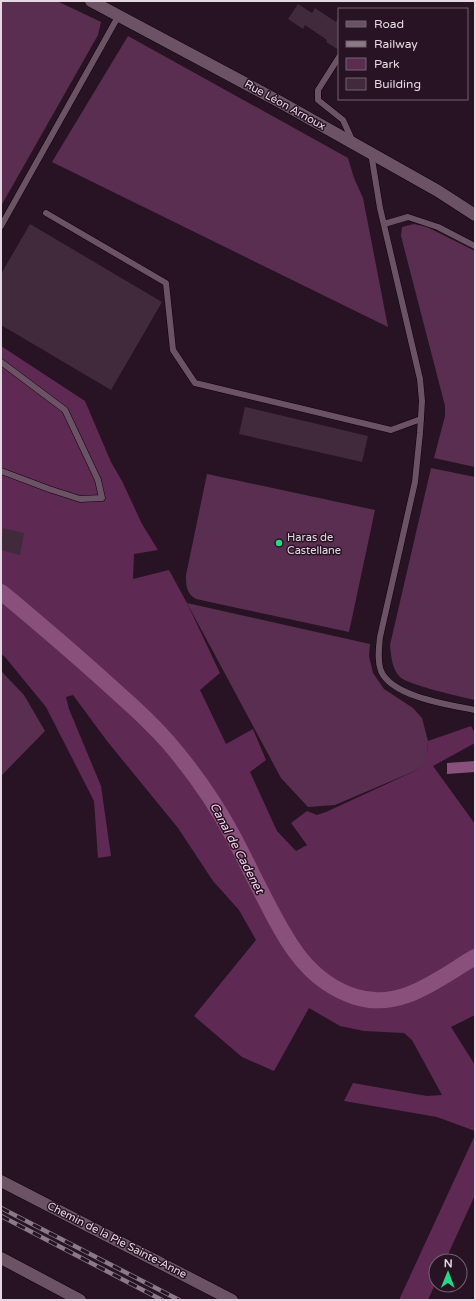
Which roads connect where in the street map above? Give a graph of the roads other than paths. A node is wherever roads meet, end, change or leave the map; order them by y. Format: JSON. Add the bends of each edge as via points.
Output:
{"nodes":[{"id":1,"x":96,"y":2,"type":"edge"},
{"id":2,"x":119,"y":16,"type":"junction"},
{"id":3,"x":338,"y":59,"type":"edge"},
{"id":4,"x":354,"y":144,"type":"junction"},
{"id":5,"x":372,"y":153,"type":"junction"},
{"id":6,"x":46,"y":213,"type":"dead end"},
{"id":7,"x":475,"y":215,"type":"edge"},
{"id":8,"x":384,"y":224,"type":"junction"},
{"id":9,"x":1,"y":226,"type":"edge"},
{"id":10,"x":475,"y":246,"type":"edge"},
{"id":11,"x":1,"y":362,"type":"edge"},
{"id":12,"x":421,"y":420,"type":"junction"},
{"id":13,"x":1,"y":471,"type":"edge"},
{"id":14,"x":475,"y":710,"type":"edge"},
{"id":15,"x":1,"y":1181,"type":"edge"},
{"id":16,"x":1,"y":1258,"type":"edge"},
{"id":17,"x":80,"y":1300,"type":"edge"},
{"id":18,"x":232,"y":1300,"type":"edge"}],
"edges":[{"from":1,"to":2,"type":"street","name":"Rue Léon Arnoux"},
{"from":2,"to":4,"type":"street","name":"Rue Léon Arnoux"},
{"from":2,"to":9,"type":"lane"},
{"from":3,"to":4,"type":"lane","via":[[318,90],[318,100],[343,120]]},
{"from":4,"to":5,"type":"street","name":"Rue Léon Arnoux"},
{"from":5,"to":7,"type":"street","name":"Rue Léon Arnoux"},
{"from":5,"to":8,"type":"lane"},
{"from":6,"to":12,"type":"lane","via":[[166,283],[173,350],[195,383],[391,430]]},
{"from":8,"to":10,"type":"lane","via":[[408,217],[438,227]]},
{"from":8,"to":12,"type":"lane","via":[[420,379]]},
{"from":11,"to":13,"type":"lane","via":[[65,410],[98,480],[102,498],[80,499]]},
{"from":12,"to":14,"type":"lane","via":[[415,482],[380,637],[379,661],[387,680],[398,688],[423,698]]},
{"from":15,"to":18,"type":"street","name":"Chemin de la Pie Sainte-Anne"},
{"from":16,"to":17,"type":"street"}]}
